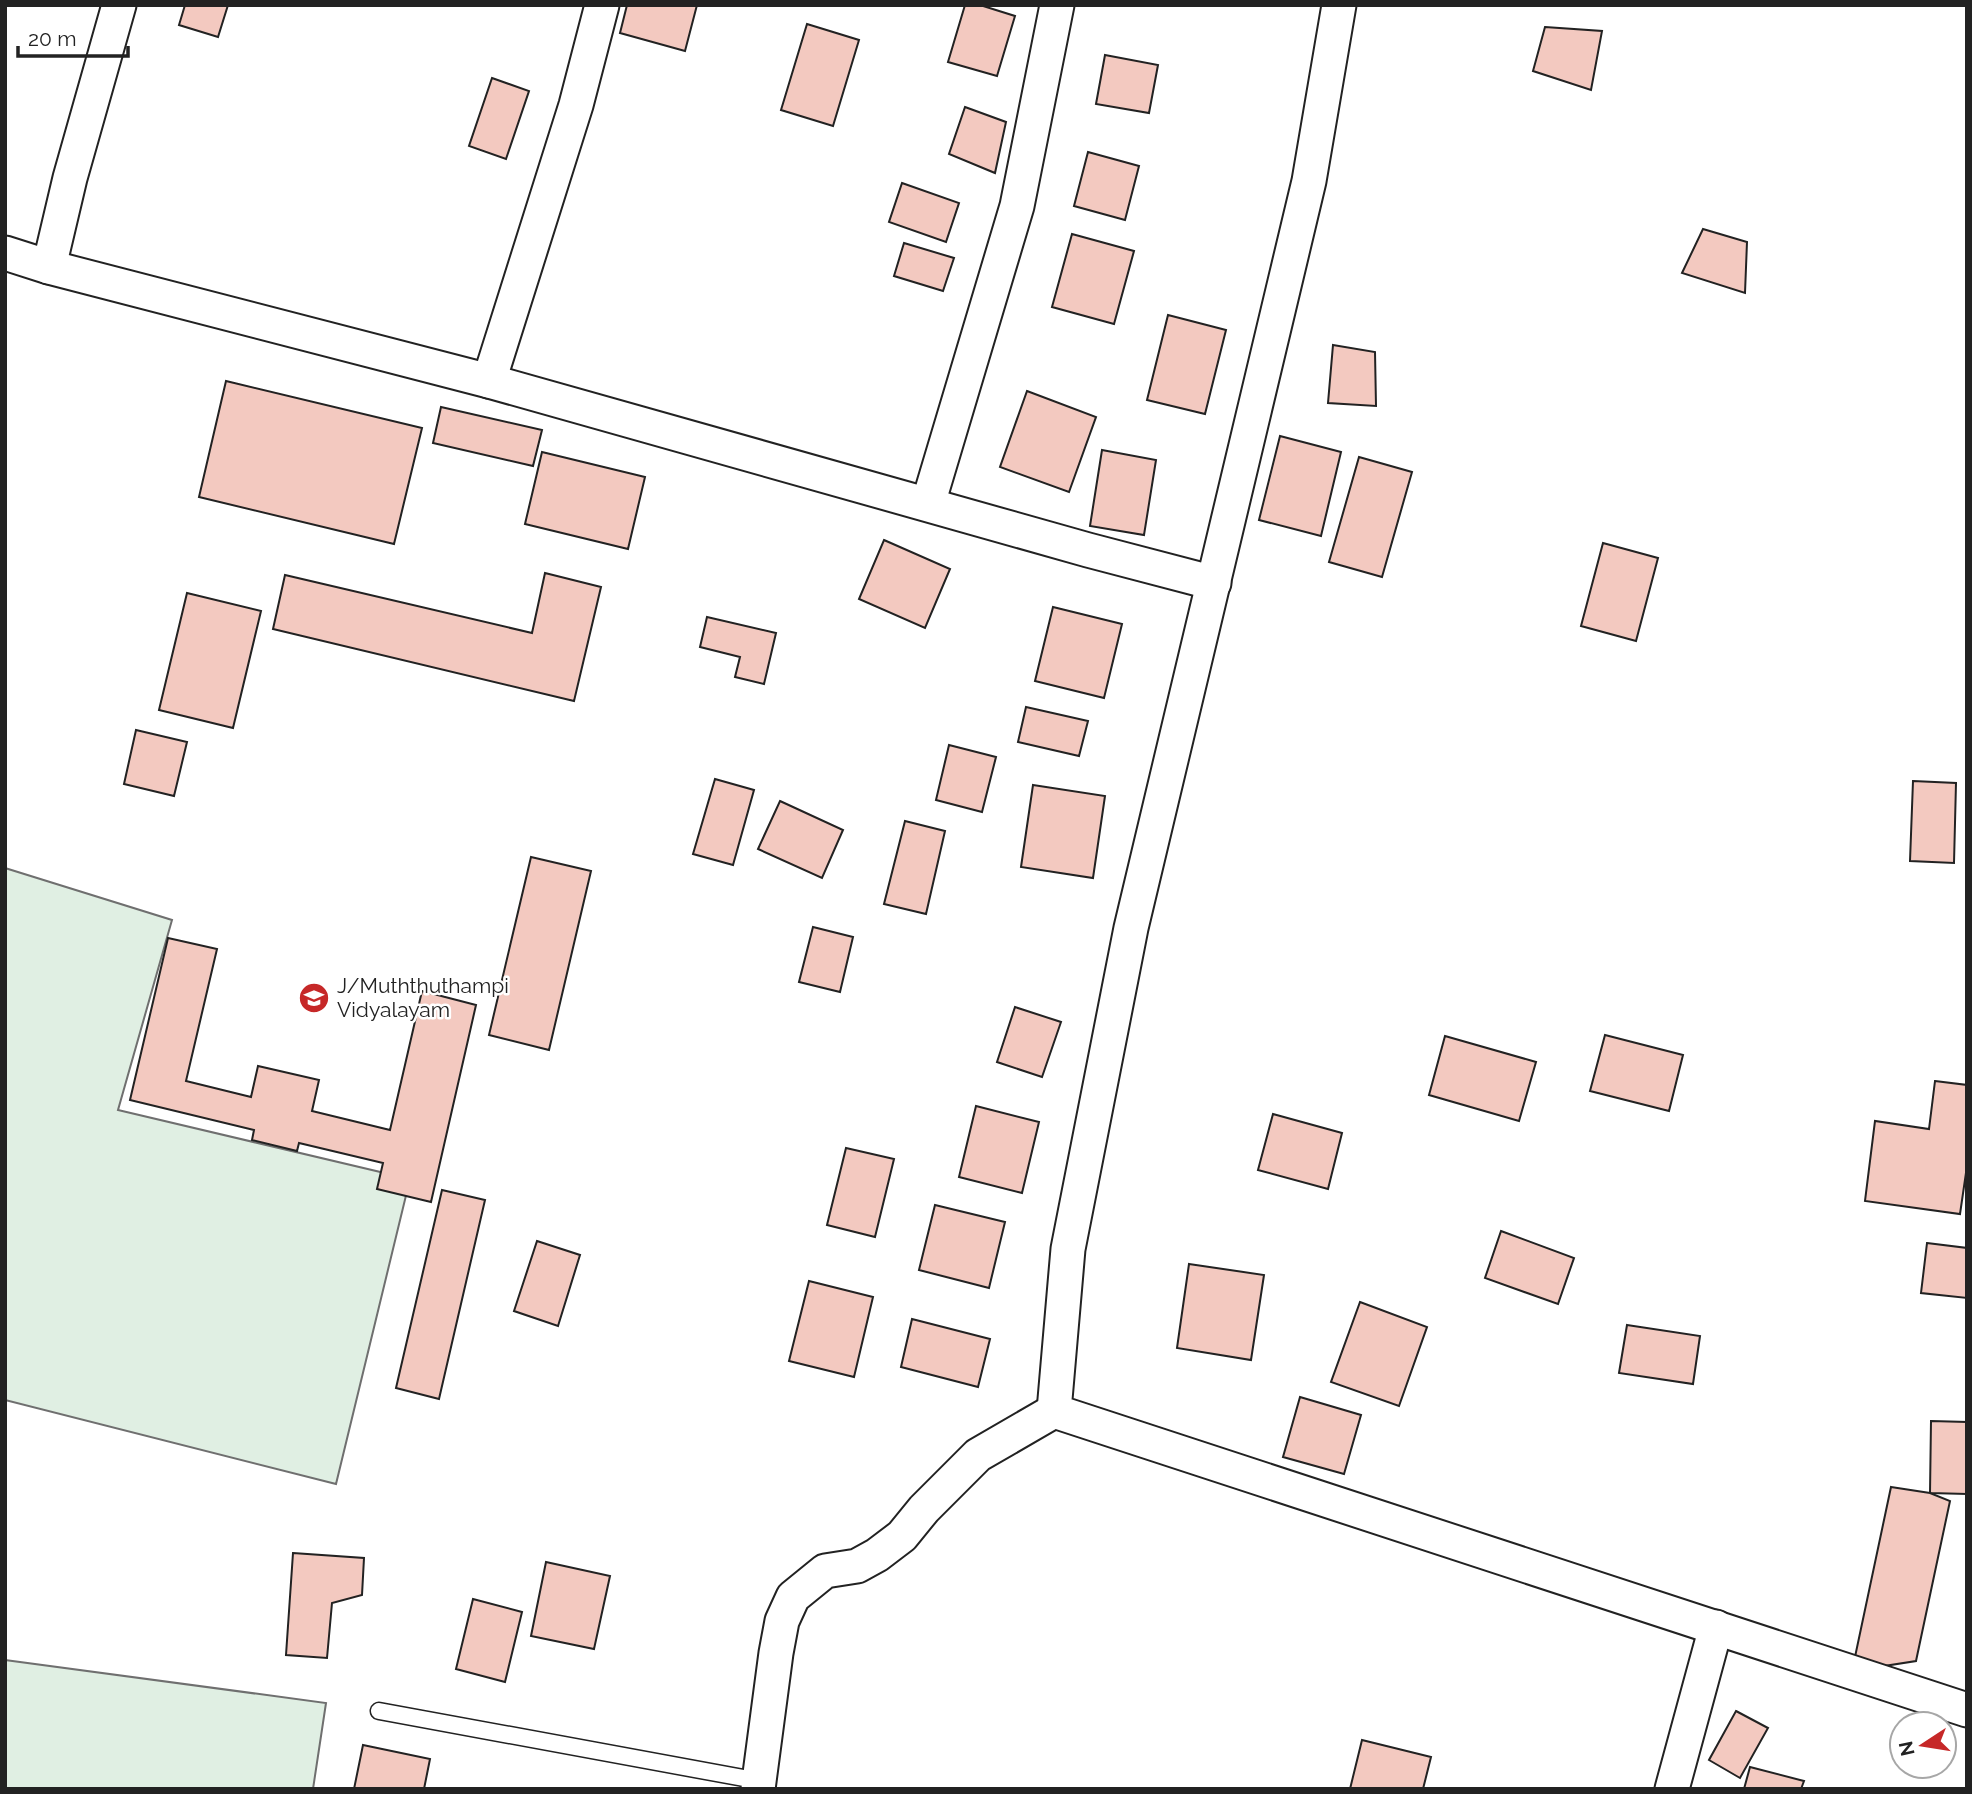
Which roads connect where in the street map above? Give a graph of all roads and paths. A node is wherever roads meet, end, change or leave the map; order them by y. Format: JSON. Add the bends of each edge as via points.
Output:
{"nodes":[{"id":1,"x":119,"y":5,"type":"edge"},
{"id":2,"x":602,"y":5,"type":"edge"},
{"id":3,"x":1056,"y":5,"type":"edge"},
{"id":4,"x":1339,"y":5,"type":"edge"},
{"id":5,"x":5,"y":253,"type":"edge"},
{"id":6,"x":50,"y":267,"type":"junction"},
{"id":7,"x":489,"y":382,"type":"junction"},
{"id":8,"x":928,"y":504,"type":"junction"},
{"id":9,"x":1214,"y":583,"type":"junction"},
{"id":10,"x":1054,"y":1411,"type":"junction"},
{"id":11,"x":1716,"y":1627,"type":"junction"},
{"id":12,"x":1967,"y":1710,"type":"edge"},
{"id":13,"x":379,"y":1711,"type":"dead end"},
{"id":14,"x":759,"y":1785,"type":"edge"},
{"id":15,"x":1672,"y":1789,"type":"edge"}],
"edges":[{"from":1,"to":6,"type":"street"},
{"from":2,"to":7,"type":"street","via":[[576,105]]},
{"from":3,"to":8,"type":"street","via":[[1017,206]]},
{"from":4,"to":9,"type":"street","via":[[1309,181]]},
{"from":5,"to":6,"type":"street"},
{"from":6,"to":7,"type":"street"},
{"from":7,"to":8,"type":"street"},
{"from":8,"to":9,"type":"street"},
{"from":9,"to":10,"type":"street","via":[[1131,928],[1068,1249]]},
{"from":10,"to":11,"type":"street"},
{"from":10,"to":14,"type":"street","via":[[978,1455],[902,1536],[877,1555],[857,1566],[825,1571],[793,1597],[782,1621],[776,1653]]},
{"from":11,"to":12,"type":"street"},
{"from":11,"to":15,"type":"street"},
{"from":13,"to":14,"type":"lane"}]}
